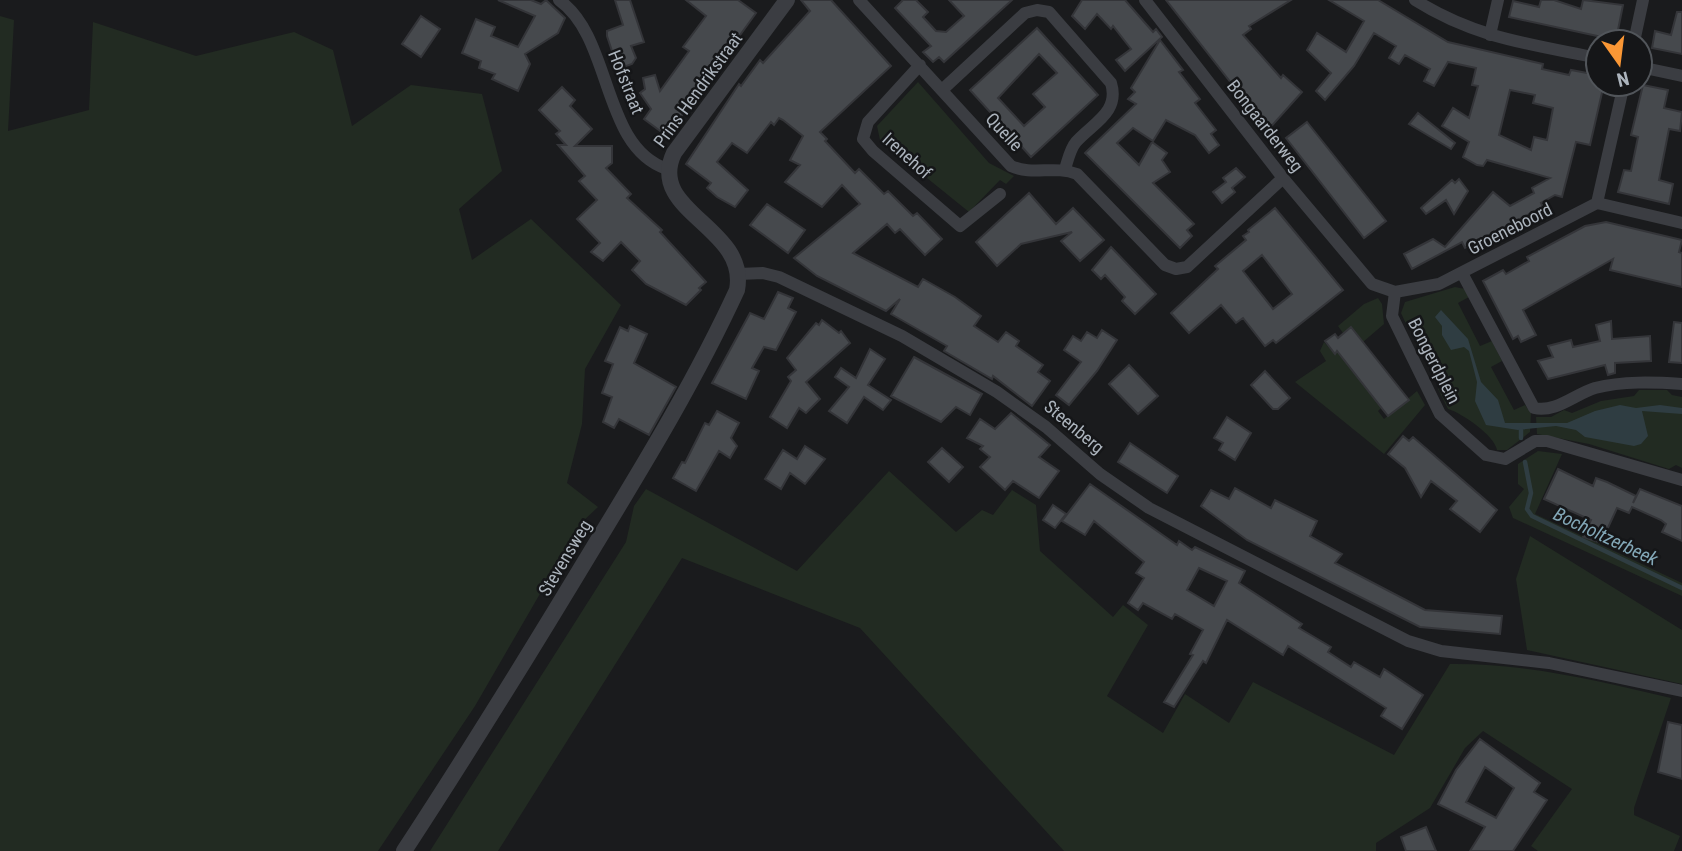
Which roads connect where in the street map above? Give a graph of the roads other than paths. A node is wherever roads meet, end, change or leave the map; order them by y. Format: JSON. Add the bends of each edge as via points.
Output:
{"nodes":[{"id":1,"x":559,"y":0,"type":"edge"},
{"id":2,"x":787,"y":0,"type":"edge"},
{"id":3,"x":859,"y":0,"type":"edge"},
{"id":4,"x":1145,"y":0,"type":"edge"},
{"id":5,"x":1415,"y":0,"type":"edge"},
{"id":6,"x":1498,"y":0,"type":"edge"},
{"id":7,"x":1643,"y":0,"type":"edge"},
{"id":8,"x":1637,"y":28,"type":"edge"},
{"id":9,"x":1490,"y":35,"type":"junction"},
{"id":10,"x":1584,"y":55,"type":"edge"},
{"id":11,"x":920,"y":65,"type":"junction"},
{"id":12,"x":1654,"y":70,"type":"edge"},
{"id":13,"x":1682,"y":76,"type":"edge"},
{"id":14,"x":942,"y":90,"type":"junction"},
{"id":15,"x":1621,"y":98,"type":"edge"},
{"id":16,"x":667,"y":169,"type":"junction"},
{"id":17,"x":1065,"y":169,"type":"junction"},
{"id":18,"x":1283,"y":178,"type":"junction"},
{"id":19,"x":1000,"y":194,"type":"dead end"},
{"id":20,"x":1597,"y":203,"type":"junction"},
{"id":21,"x":1682,"y":223,"type":"edge"},
{"id":22,"x":1462,"y":273,"type":"junction"},
{"id":23,"x":739,"y":274,"type":"junction"},
{"id":24,"x":1395,"y":292,"type":"junction"},
{"id":25,"x":1682,"y":384,"type":"edge"},
{"id":26,"x":1682,"y":480,"type":"edge"},
{"id":27,"x":1682,"y":691,"type":"edge"},
{"id":28,"x":404,"y":851,"type":"edge"}],
"edges":[{"from":1,"to":16,"type":"street","name":"Hofstraat","via":[[584,25],[636,147],[650,163]]},
{"from":2,"to":16,"type":"street","name":"Prins Hendrikstraat","via":[[674,153]]},
{"from":3,"to":11,"type":"street","name":"Quelle"},
{"from":4,"to":18,"type":"street","name":"Bongaarderweg"},
{"from":5,"to":9,"type":"street","via":[[1455,24]]},
{"from":6,"to":9,"type":"street"},
{"from":7,"to":8,"type":"street"},
{"from":9,"to":10,"type":"street"},
{"from":11,"to":14,"type":"street","name":"Quelle"},
{"from":11,"to":19,"type":"street","name":"Irenehof","via":[[868,122],[863,139],[960,226]]},
{"from":12,"to":13,"type":"street"},
{"from":14,"to":17,"type":"street","name":"Quelle","via":[[1011,166],[1035,172]]},
{"from":14,"to":17,"type":"street","via":[[1025,13],[1049,12],[1111,83],[1115,96],[1108,113],[1073,145]]},
{"from":15,"to":20,"type":"street"},
{"from":16,"to":23,"type":"street","via":[[673,191],[733,254]]},
{"from":17,"to":18,"type":"street","via":[[1077,174],[1165,265],[1176,269],[1187,267]]},
{"from":18,"to":24,"type":"street","name":"Bongaarderweg","via":[[1359,272],[1372,284]]},
{"from":20,"to":21,"type":"street"},
{"from":20,"to":22,"type":"street","name":"Groeneboord"},
{"from":22,"to":24,"type":"street","name":"Groeneboord","via":[[1428,287]]},
{"from":22,"to":25,"type":"street","via":[[1534,408],[1546,411],[1580,393],[1607,386]]},
{"from":23,"to":27,"type":"street","name":"Steenberg","via":[[779,277],[922,346],[1012,402],[1149,508],[1388,632],[1434,649],[1549,663]]},
{"from":23,"to":28,"type":"street","name":"Stevensweg","via":[[732,299],[665,430],[490,720]]},
{"from":24,"to":26,"type":"street","name":"Bongerdplein","via":[[1395,324],[1437,409],[1448,424],[1494,458],[1509,458],[1535,441],[1547,441]]}]}
